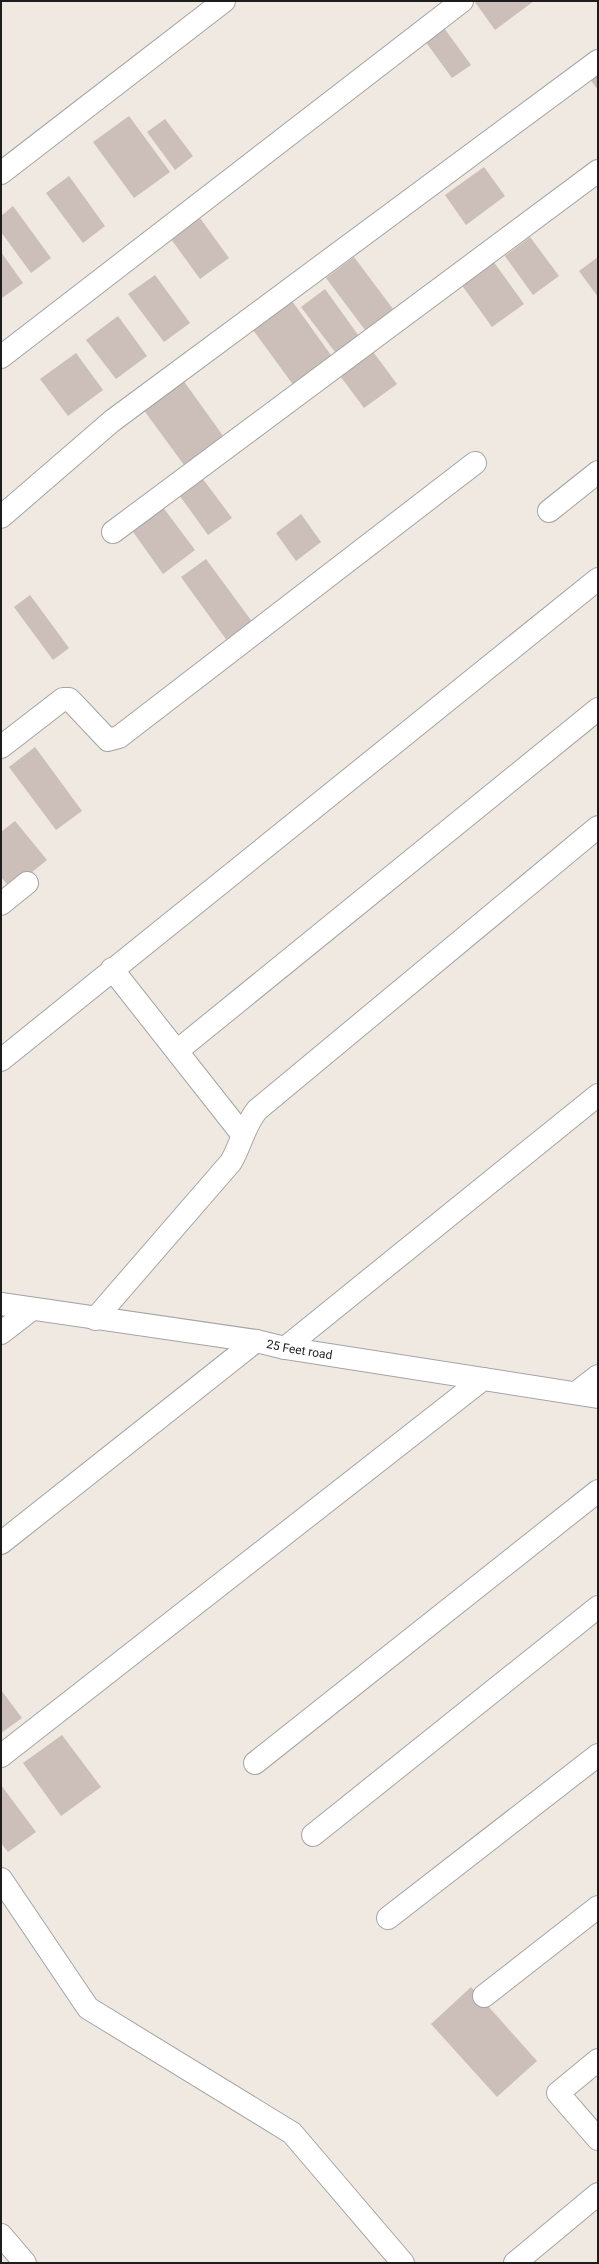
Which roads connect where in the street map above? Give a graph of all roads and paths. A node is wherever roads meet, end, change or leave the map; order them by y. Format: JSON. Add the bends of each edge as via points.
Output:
{"nodes":[{"id":1,"x":462,"y":1,"type":"edge"},
{"id":2,"x":214,"y":4,"type":"edge"},
{"id":3,"x":598,"y":61,"type":"edge"},
{"id":4,"x":598,"y":171,"type":"edge"},
{"id":5,"x":1,"y":173,"type":"edge"},
{"id":6,"x":1,"y":357,"type":"edge"},
{"id":7,"x":475,"y":463,"type":"dead end"},
{"id":8,"x":598,"y":472,"type":"edge"},
{"id":9,"x":549,"y":511,"type":"dead end"},
{"id":10,"x":1,"y":517,"type":"edge"},
{"id":11,"x":113,"y":532,"type":"dead end"},
{"id":12,"x":598,"y":579,"type":"edge"},
{"id":13,"x":598,"y":709,"type":"edge"},
{"id":14,"x":1,"y":747,"type":"edge"},
{"id":15,"x":598,"y":827,"type":"edge"},
{"id":16,"x":27,"y":883,"type":"dead end"},
{"id":17,"x":1,"y":904,"type":"edge"},
{"id":18,"x":112,"y":970,"type":"junction"},
{"id":19,"x":176,"y":1051,"type":"junction"},
{"id":20,"x":1,"y":1060,"type":"edge"},
{"id":21,"x":598,"y":1094,"type":"edge"},
{"id":22,"x":242,"y":1134,"type":"junction"},
{"id":23,"x":1,"y":1304,"type":"edge"},
{"id":24,"x":32,"y":1309,"type":"junction"},
{"id":25,"x":95,"y":1319,"type":"junction"},
{"id":26,"x":1,"y":1333,"type":"edge"},
{"id":27,"x":256,"y":1341,"type":"junction"},
{"id":28,"x":285,"y":1348,"type":"junction"},
{"id":29,"x":598,"y":1376,"type":"edge"},
{"id":30,"x":483,"y":1379,"type":"junction"},
{"id":31,"x":576,"y":1393,"type":"junction"},
{"id":32,"x":598,"y":1397,"type":"edge"},
{"id":33,"x":598,"y":1491,"type":"edge"},
{"id":34,"x":1,"y":1543,"type":"edge"},
{"id":35,"x":598,"y":1607,"type":"edge"},
{"id":36,"x":598,"y":1755,"type":"edge"},
{"id":37,"x":1,"y":1756,"type":"edge"},
{"id":38,"x":255,"y":1763,"type":"dead end"},
{"id":39,"x":313,"y":1836,"type":"dead end"},
{"id":40,"x":1,"y":1879,"type":"edge"},
{"id":41,"x":598,"y":1907,"type":"edge"},
{"id":42,"x":388,"y":1918,"type":"dead end"},
{"id":43,"x":484,"y":1996,"type":"dead end"},
{"id":44,"x":598,"y":2060,"type":"edge"},
{"id":45,"x":598,"y":2139,"type":"edge"},
{"id":46,"x":598,"y":2194,"type":"edge"},
{"id":47,"x":1,"y":2235,"type":"edge"},
{"id":48,"x":25,"y":2263,"type":"edge"},
{"id":49,"x":403,"y":2263,"type":"edge"},
{"id":50,"x":515,"y":2263,"type":"edge"}],
"edges":[{"from":1,"to":6,"type":"street"},
{"from":2,"to":5,"type":"street"},
{"from":3,"to":10,"type":"street","via":[[112,421]]},
{"from":4,"to":11,"type":"street"},
{"from":7,"to":14,"type":"street","via":[[119,737],[108,740],[74,704],[63,698]]},
{"from":8,"to":9,"type":"street"},
{"from":12,"to":18,"type":"street"},
{"from":13,"to":19,"type":"street"},
{"from":15,"to":22,"type":"street","via":[[257,1110]]},
{"from":16,"to":17,"type":"street"},
{"from":18,"to":19,"type":"street"},
{"from":18,"to":20,"type":"street"},
{"from":19,"to":22,"type":"street"},
{"from":21,"to":28,"type":"street"},
{"from":22,"to":25,"type":"street","via":[[231,1162]]},
{"from":23,"to":24,"type":"street","name":"25 Feet road"},
{"from":24,"to":25,"type":"street","name":"25 Feet road"},
{"from":24,"to":26,"type":"street"},
{"from":25,"to":27,"type":"street","name":"25 Feet road"},
{"from":27,"to":28,"type":"street","name":"25 Feet road"},
{"from":27,"to":34,"type":"street"},
{"from":28,"to":30,"type":"street","name":"25 Feet road"},
{"from":29,"to":31,"type":"street"},
{"from":30,"to":31,"type":"street","name":"25 Feet road"},
{"from":30,"to":37,"type":"street"},
{"from":31,"to":32,"type":"street","name":"25 Feet road"},
{"from":33,"to":38,"type":"street"},
{"from":35,"to":39,"type":"street"},
{"from":36,"to":42,"type":"street"},
{"from":40,"to":49,"type":"street","via":[[88,2008],[292,2133]]},
{"from":41,"to":43,"type":"street"},
{"from":44,"to":45,"type":"street","via":[[558,2093]]},
{"from":46,"to":50,"type":"street"},
{"from":47,"to":48,"type":"street"}]}
